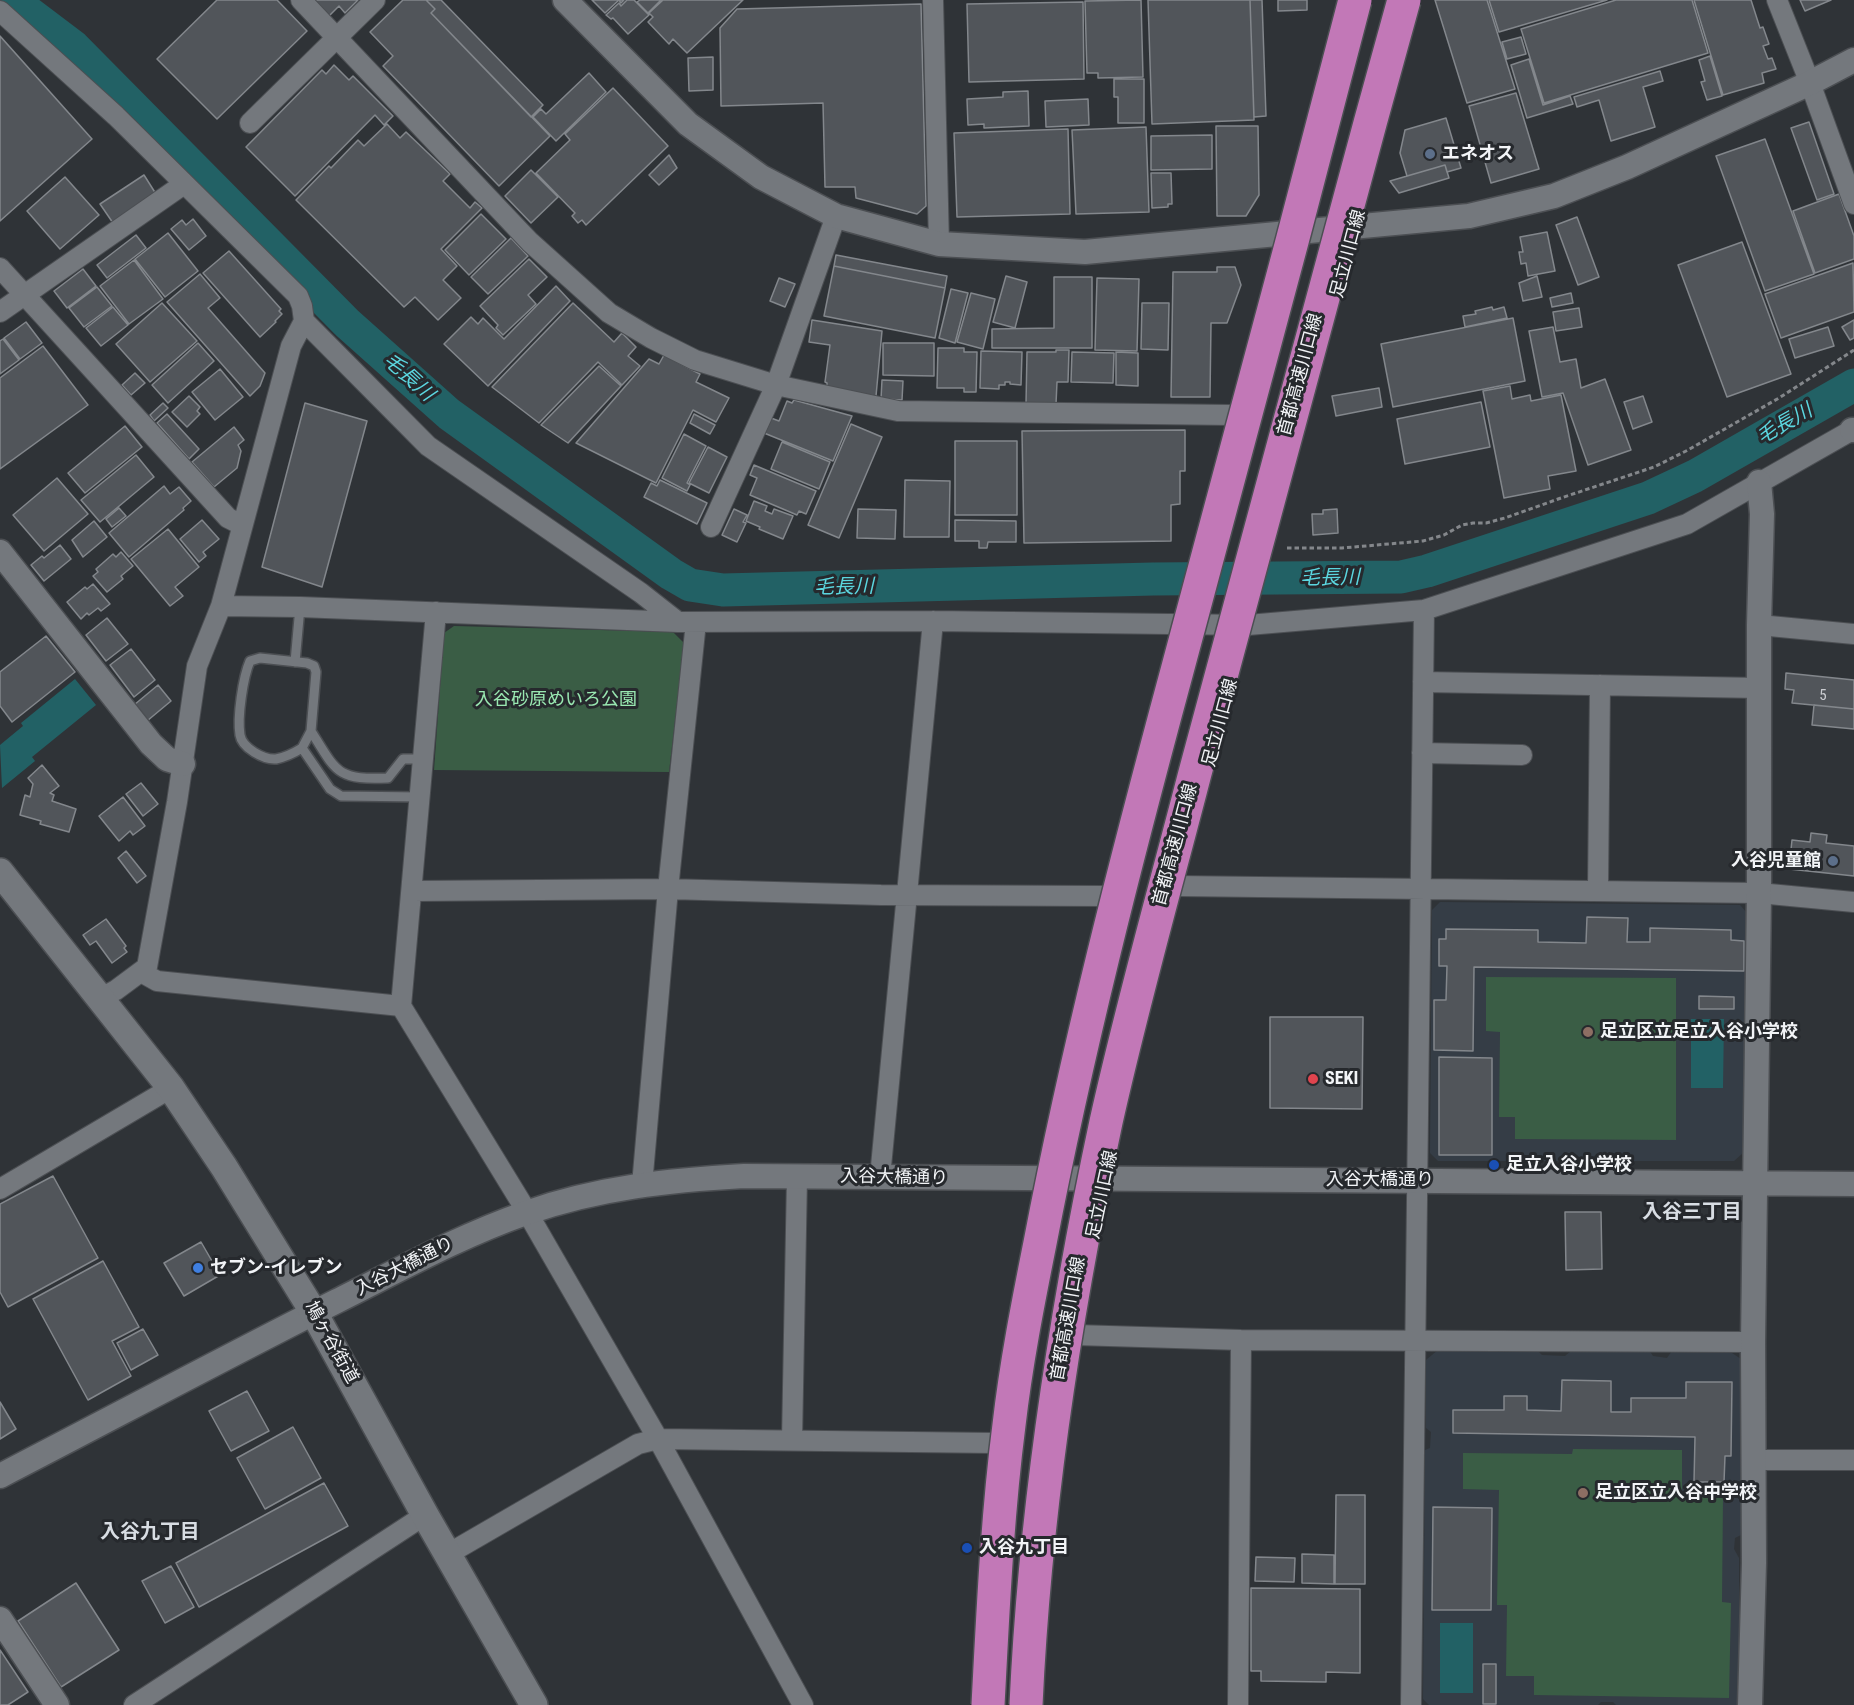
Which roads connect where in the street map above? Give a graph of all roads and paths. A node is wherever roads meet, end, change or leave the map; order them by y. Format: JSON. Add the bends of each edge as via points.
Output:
{"nodes":[{"id":1,"x":301,"y":0,"type":"edge"},
{"id":2,"x":375,"y":0,"type":"edge"},
{"id":3,"x":565,"y":0,"type":"edge"},
{"id":4,"x":933,"y":0,"type":"edge"},
{"id":5,"x":1341,"y":0,"type":"edge"},
{"id":6,"x":1355,"y":0,"type":"edge"},
{"id":7,"x":1385,"y":0,"type":"edge"},
{"id":8,"x":1404,"y":0,"type":"edge"},
{"id":9,"x":1416,"y":0,"type":"edge"},
{"id":10,"x":1777,"y":0,"type":"edge"},
{"id":11,"x":0,"y":11,"type":"edge"},
{"id":12,"x":337,"y":37,"type":"junction"},
{"id":13,"x":1854,"y":60,"type":"edge"},
{"id":14,"x":1810,"y":83,"type":"junction"},
{"id":15,"x":250,"y":123,"type":"dead end"},
{"id":16,"x":184,"y":184,"type":"junction"},
{"id":17,"x":1854,"y":204,"type":"edge"},
{"id":18,"x":837,"y":216,"type":"junction"},
{"id":19,"x":1356,"y":226,"type":"junction"},
{"id":20,"x":1277,"y":234,"type":"junction"},
{"id":21,"x":939,"y":244,"type":"junction"},
{"id":22,"x":0,"y":268,"type":"edge"},
{"id":23,"x":24,"y":294,"type":"junction"},
{"id":24,"x":0,"y":312,"type":"edge"},
{"id":25,"x":304,"y":321,"type":"junction"},
{"id":26,"x":1854,"y":350,"type":"edge"},
{"id":27,"x":776,"y":385,"type":"junction"},
{"id":28,"x":1232,"y":415,"type":"junction"},
{"id":29,"x":1853,"y":430,"type":"edge"},
{"id":30,"x":1759,"y":482,"type":"junction"},
{"id":31,"x":1264,"y":509,"type":"junction"},
{"id":32,"x":242,"y":525,"type":"junction"},
{"id":33,"x":711,"y":526,"type":"dead end"},
{"id":34,"x":1287,"y":548,"type":"dead end"},
{"id":35,"x":0,"y":552,"type":"edge"},
{"id":36,"x":221,"y":606,"type":"junction"},
{"id":37,"x":300,"y":607,"type":"junction"},
{"id":38,"x":1424,"y":610,"type":"junction"},
{"id":39,"x":436,"y":612,"type":"junction"},
{"id":40,"x":933,"y":621,"type":"junction"},
{"id":41,"x":687,"y":622,"type":"junction"},
{"id":42,"x":1176,"y":623,"type":"junction"},
{"id":43,"x":1248,"y":625,"type":"junction"},
{"id":44,"x":1759,"y":625,"type":"junction"},
{"id":45,"x":1854,"y":634,"type":"edge"},
{"id":46,"x":295,"y":662,"type":"junction"},
{"id":47,"x":1423,"y":682,"type":"junction"},
{"id":48,"x":1600,"y":685,"type":"junction"},
{"id":49,"x":1759,"y":688,"type":"junction"},
{"id":50,"x":311,"y":731,"type":"junction"},
{"id":51,"x":302,"y":748,"type":"junction"},
{"id":52,"x":1422,"y":753,"type":"junction"},
{"id":53,"x":1522,"y":754,"type":"dead end"},
{"id":54,"x":423,"y":759,"type":"junction"},
{"id":55,"x":183,"y":764,"type":"junction"},
{"id":56,"x":420,"y":797,"type":"junction"},
{"id":57,"x":1142,"y":800,"type":"junction"},
{"id":58,"x":4,"y":885,"type":"edge"},
{"id":59,"x":1177,"y":886,"type":"junction"},
{"id":60,"x":1420,"y":888,"type":"junction"},
{"id":61,"x":668,"y":889,"type":"junction"},
{"id":62,"x":1598,"y":890,"type":"junction"},
{"id":63,"x":412,"y":891,"type":"junction"},
{"id":64,"x":1759,"y":893,"type":"junction"},
{"id":65,"x":907,"y":895,"type":"junction"},
{"id":66,"x":1104,"y":897,"type":"junction"},
{"id":67,"x":1854,"y":902,"type":"edge"},
{"id":68,"x":141,"y":972,"type":"junction"},
{"id":69,"x":101,"y":998,"type":"junction"},
{"id":70,"x":401,"y":1006,"type":"junction"},
{"id":71,"x":171,"y":1088,"type":"junction"},
{"id":72,"x":797,"y":1177,"type":"junction"},
{"id":73,"x":880,"y":1178,"type":"junction"},
{"id":74,"x":1037,"y":1179,"type":"junction"},
{"id":75,"x":1107,"y":1179,"type":"junction"},
{"id":76,"x":1417,"y":1180,"type":"junction"},
{"id":77,"x":1756,"y":1184,"type":"junction"},
{"id":78,"x":1854,"y":1184,"type":"edge"},
{"id":79,"x":642,"y":1185,"type":"junction"},
{"id":80,"x":0,"y":1189,"type":"edge"},
{"id":81,"x":527,"y":1212,"type":"junction"},
{"id":82,"x":314,"y":1313,"type":"junction"},
{"id":83,"x":1076,"y":1335,"type":"junction"},
{"id":84,"x":1241,"y":1340,"type":"junction"},
{"id":85,"x":1416,"y":1340,"type":"junction"},
{"id":86,"x":1753,"y":1342,"type":"junction"},
{"id":87,"x":658,"y":1439,"type":"junction"},
{"id":88,"x":792,"y":1440,"type":"junction"},
{"id":89,"x":995,"y":1443,"type":"junction"},
{"id":90,"x":1753,"y":1460,"type":"junction"},
{"id":91,"x":1854,"y":1460,"type":"edge"},
{"id":92,"x":0,"y":1476,"type":"edge"},
{"id":93,"x":425,"y":1515,"type":"junction"},
{"id":94,"x":448,"y":1554,"type":"junction"},
{"id":95,"x":0,"y":1619,"type":"edge"},
{"id":96,"x":57,"y":1705,"type":"edge"},
{"id":97,"x":134,"y":1705,"type":"edge"},
{"id":98,"x":534,"y":1705,"type":"edge"},
{"id":99,"x":803,"y":1705,"type":"edge"},
{"id":100,"x":972,"y":1705,"type":"edge"},
{"id":101,"x":988,"y":1705,"type":"edge"},
{"id":102,"x":1003,"y":1705,"type":"edge"},
{"id":103,"x":1026,"y":1705,"type":"edge"},
{"id":104,"x":1039,"y":1705,"type":"edge"},
{"id":105,"x":1238,"y":1705,"type":"edge"},
{"id":106,"x":1411,"y":1705,"type":"edge"},
{"id":107,"x":1750,"y":1705,"type":"edge"}],
"edges":[{"from":1,"to":12,"type":"street"},
{"from":2,"to":12,"type":"street"},
{"from":3,"to":18,"type":"street","via":[[688,124],[761,177]]},
{"from":4,"to":21,"type":"street"},
{"from":5,"to":20,"type":"main road"},
{"from":6,"to":57,"type":"highway","bridge":true},
{"from":7,"to":31,"type":"highway","bridge":true,"via":[[1307,307]]},
{"from":8,"to":31,"type":"highway","name":"首都高速川口線","bridge":true},
{"from":9,"to":19,"type":"main road","name":"足立川口線"},
{"from":10,"to":14,"type":"street"},
{"from":11,"to":16,"type":"street"},
{"from":12,"to":15,"type":"street"},
{"from":12,"to":27,"type":"street","via":[[530,242],[609,313],[696,360]]},
{"from":13,"to":14,"type":"street"},
{"from":14,"to":17,"type":"street"},
{"from":14,"to":19,"type":"street","via":[[1554,196],[1469,216]]},
{"from":16,"to":23,"type":"street"},
{"from":16,"to":25,"type":"street","via":[[298,296]]},
{"from":18,"to":21,"type":"street"},
{"from":18,"to":27,"type":"street"},
{"from":19,"to":20,"type":"street"},
{"from":19,"to":43,"type":"main road","name":"足立川口線"},
{"from":20,"to":21,"type":"street","via":[[1085,252]]},
{"from":20,"to":28,"type":"main road"},
{"from":22,"to":23,"type":"street"},
{"from":23,"to":24,"type":"street"},
{"from":23,"to":32,"type":"street","via":[[228,518]]},
{"from":25,"to":32,"type":"street","via":[[291,346]]},
{"from":25,"to":41,"type":"street","via":[[428,446]]},
{"from":26,"to":34,"type":"path","via":[[1779,398],[1654,467],[1505,518],[1462,525],[1424,541]]},
{"from":27,"to":28,"type":"street","via":[[898,411]]},
{"from":27,"to":33,"type":"street"},
{"from":28,"to":42,"type":"main road"},
{"from":29,"to":30,"type":"street"},
{"from":30,"to":38,"type":"street","via":[[1687,524]]},
{"from":30,"to":44,"type":"street"},
{"from":31,"to":103,"type":"highway","name":"首都高速川口線","bridge":true,"via":[[1107,1118],[1080,1253],[1056,1392],[1039,1534]]},
{"from":32,"to":36,"type":"street"},
{"from":35,"to":55,"type":"street","via":[[151,744],[167,759]]},
{"from":36,"to":37,"type":"street"},
{"from":36,"to":55,"type":"street","via":[[196,666]]},
{"from":37,"to":39,"type":"street"},
{"from":37,"to":46,"type":"lane"},
{"from":38,"to":43,"type":"street"},
{"from":38,"to":47,"type":"street"},
{"from":39,"to":41,"type":"street"},
{"from":39,"to":54,"type":"street"},
{"from":40,"to":41,"type":"street"},
{"from":40,"to":42,"type":"street"},
{"from":40,"to":65,"type":"street"},
{"from":41,"to":61,"type":"street"},
{"from":42,"to":43,"type":"street"},
{"from":42,"to":66,"type":"main road"},
{"from":43,"to":59,"type":"main road","name":"足立川口線"},
{"from":44,"to":45,"type":"street"},
{"from":44,"to":49,"type":"street"},
{"from":46,"to":50,"type":"lane","via":[[314,666],[316,672]]},
{"from":46,"to":51,"type":"lane","via":[[260,658],[250,661],[245,673],[240,737],[251,751],[274,759]]},
{"from":47,"to":48,"type":"street"},
{"from":47,"to":52,"type":"street"},
{"from":48,"to":49,"type":"street"},
{"from":48,"to":62,"type":"street"},
{"from":49,"to":64,"type":"street"},
{"from":50,"to":51,"type":"lane"},
{"from":50,"to":54,"type":"lane","via":[[338,770],[350,777],[388,778],[403,759]]},
{"from":51,"to":56,"type":"lane","via":[[330,789],[341,796]]},
{"from":52,"to":53,"type":"street"},
{"from":52,"to":60,"type":"street"},
{"from":54,"to":56,"type":"street"},
{"from":55,"to":68,"type":"street","via":[[150,956]]},
{"from":56,"to":63,"type":"street"},
{"from":57,"to":101,"type":"highway","bridge":true,"via":[[1056,1158],[1028,1307],[1007,1436]]},
{"from":57,"to":102,"type":"highway","bridge":true,"via":[[1079,1106],[1025,1426]]},
{"from":58,"to":69,"type":"main road","name":"鳩ヶ谷街道"},
{"from":59,"to":60,"type":"street"},
{"from":59,"to":75,"type":"main road","name":"足立川口線"},
{"from":60,"to":62,"type":"street"},
{"from":60,"to":76,"type":"street"},
{"from":61,"to":63,"type":"street"},
{"from":61,"to":65,"type":"street"},
{"from":61,"to":79,"type":"street"},
{"from":62,"to":64,"type":"street"},
{"from":63,"to":70,"type":"street"},
{"from":64,"to":67,"type":"street"},
{"from":64,"to":77,"type":"street"},
{"from":65,"to":66,"type":"street"},
{"from":65,"to":73,"type":"street"},
{"from":66,"to":74,"type":"main road"},
{"from":68,"to":69,"type":"street"},
{"from":68,"to":70,"type":"street","via":[[158,981]]},
{"from":69,"to":71,"type":"main road","name":"鳩ヶ谷街道"},
{"from":70,"to":81,"type":"street"},
{"from":71,"to":80,"type":"street"},
{"from":71,"to":82,"type":"main road","name":"鳩ヶ谷街道"},
{"from":72,"to":73,"type":"street","name":"入谷大橋通り"},
{"from":72,"to":79,"type":"street","name":"入谷大橋通り","via":[[694,1179]]},
{"from":72,"to":88,"type":"street"},
{"from":73,"to":74,"type":"street","name":"入谷大橋通り"},
{"from":74,"to":75,"type":"street","name":"入谷大橋通り"},
{"from":74,"to":89,"type":"main road"},
{"from":75,"to":76,"type":"street","name":"入谷大橋通り"},
{"from":75,"to":83,"type":"main road","name":"足立川口線"},
{"from":76,"to":77,"type":"street","name":"入谷大橋通り"},
{"from":76,"to":85,"type":"street"},
{"from":77,"to":78,"type":"street","name":"入谷大橋通り"},
{"from":77,"to":86,"type":"street"},
{"from":79,"to":81,"type":"street","name":"入谷大橋通り"},
{"from":81,"to":82,"type":"street","name":"入谷大橋通り","via":[[475,1232]]},
{"from":81,"to":87,"type":"street"},
{"from":82,"to":92,"type":"street","name":"入谷大橋通り"},
{"from":82,"to":93,"type":"main road","name":"鳩ヶ谷街道"},
{"from":83,"to":84,"type":"street"},
{"from":83,"to":104,"type":"main road","name":"足立川口線","via":[[1060,1447]]},
{"from":84,"to":85,"type":"street"},
{"from":84,"to":105,"type":"street"},
{"from":85,"to":86,"type":"street"},
{"from":85,"to":106,"type":"street"},
{"from":86,"to":90,"type":"street"},
{"from":87,"to":88,"type":"street"},
{"from":87,"to":94,"type":"street","via":[[638,1444]]},
{"from":87,"to":99,"type":"street"},
{"from":88,"to":89,"type":"street"},
{"from":89,"to":100,"type":"main road","via":[[982,1539]]},
{"from":90,"to":91,"type":"street"},
{"from":90,"to":107,"type":"street"},
{"from":93,"to":94,"type":"main road","name":"鳩ヶ谷街道"},
{"from":93,"to":97,"type":"street"},
{"from":94,"to":98,"type":"main road","name":"鳩ヶ谷街道"},
{"from":95,"to":96,"type":"street"}]}
